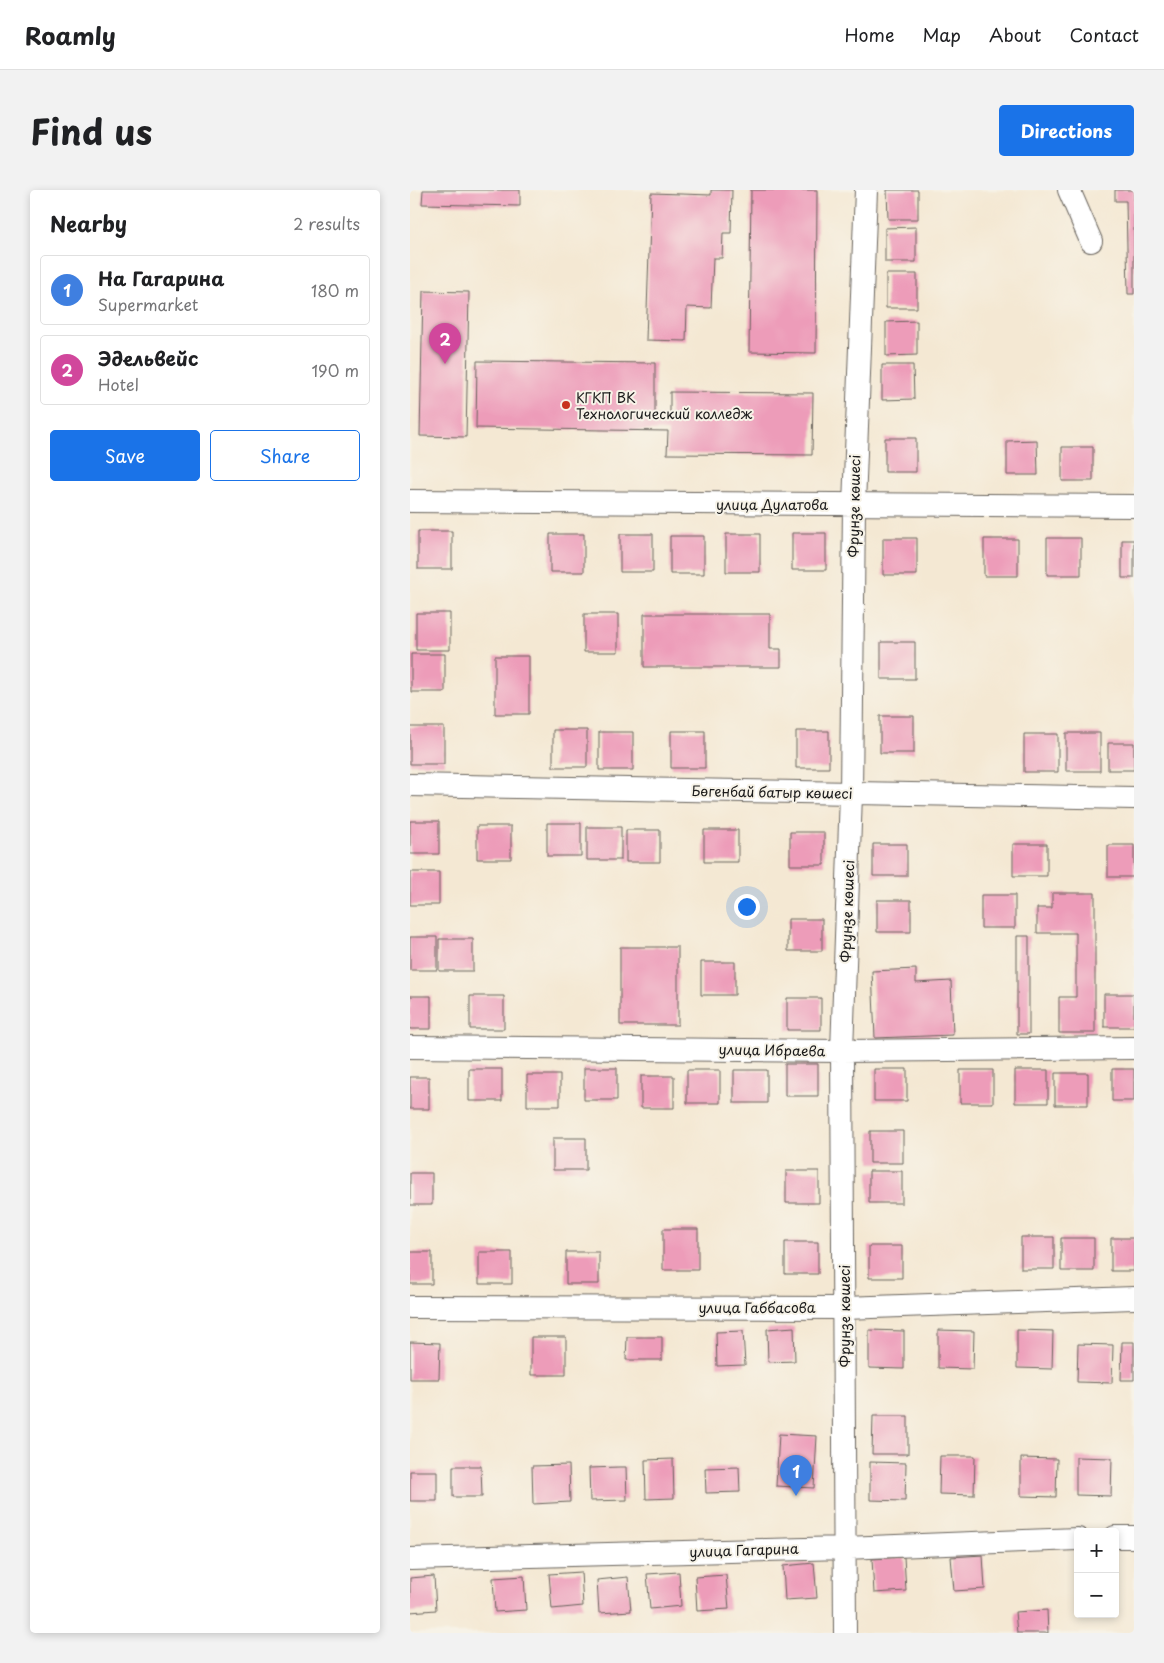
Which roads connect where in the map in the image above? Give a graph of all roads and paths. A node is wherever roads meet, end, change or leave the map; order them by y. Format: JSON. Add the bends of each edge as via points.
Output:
{"nodes":[{"id":1,"x":866,"y":190,"type":"edge"},
{"id":2,"x":1069,"y":190,"type":"edge"},
{"id":3,"x":1091,"y":241,"type":"dead end"},
{"id":4,"x":410,"y":501,"type":"edge"},
{"id":5,"x":854,"y":505,"type":"junction"},
{"id":6,"x":1134,"y":506,"type":"edge"},
{"id":7,"x":410,"y":785,"type":"edge"},
{"id":8,"x":851,"y":794,"type":"junction"},
{"id":9,"x":1134,"y":798,"type":"edge"},
{"id":10,"x":410,"y":1047,"type":"edge"},
{"id":11,"x":1134,"y":1048,"type":"edge"},
{"id":12,"x":842,"y":1051,"type":"junction"},
{"id":13,"x":1134,"y":1298,"type":"edge"},
{"id":14,"x":410,"y":1307,"type":"edge"},
{"id":15,"x":844,"y":1308,"type":"junction"},
{"id":16,"x":1134,"y":1536,"type":"edge"},
{"id":17,"x":1119,"y":1537,"type":"edge"},
{"id":18,"x":1074,"y":1539,"type":"edge"},
{"id":19,"x":844,"y":1548,"type":"junction"},
{"id":20,"x":410,"y":1559,"type":"edge"},
{"id":21,"x":845,"y":1633,"type":"edge"}],
"edges":[{"from":1,"to":5,"type":"street","name":"Фрунзе көшесі"},
{"from":2,"to":3,"type":"street"},
{"from":4,"to":5,"type":"street","name":"улица Дулатова"},
{"from":5,"to":6,"type":"street","name":"улица Дулатова"},
{"from":5,"to":8,"type":"street","name":"Фрунзе көшесі"},
{"from":7,"to":8,"type":"street","name":"Бөгенбай батыр көшесі"},
{"from":8,"to":9,"type":"street","name":"Бөгенбай батыр көшесі"},
{"from":8,"to":12,"type":"street","name":"Фрунзе көшесі"},
{"from":10,"to":12,"type":"street","name":"улица Ибраева"},
{"from":11,"to":12,"type":"street","name":"улица Ибраева"},
{"from":12,"to":15,"type":"street","name":"Фрунзе көшесі"},
{"from":13,"to":15,"type":"street","name":"улица Габбасова"},
{"from":14,"to":15,"type":"street","name":"улица Габбасова"},
{"from":15,"to":19,"type":"street","name":"Фрунзе көшесі"},
{"from":16,"to":17,"type":"street"},
{"from":18,"to":19,"type":"street","name":"улица Гагарина"},
{"from":19,"to":20,"type":"street","name":"улица Гагарина"},
{"from":19,"to":21,"type":"street","name":"Фрунзе көшесі"}]}
